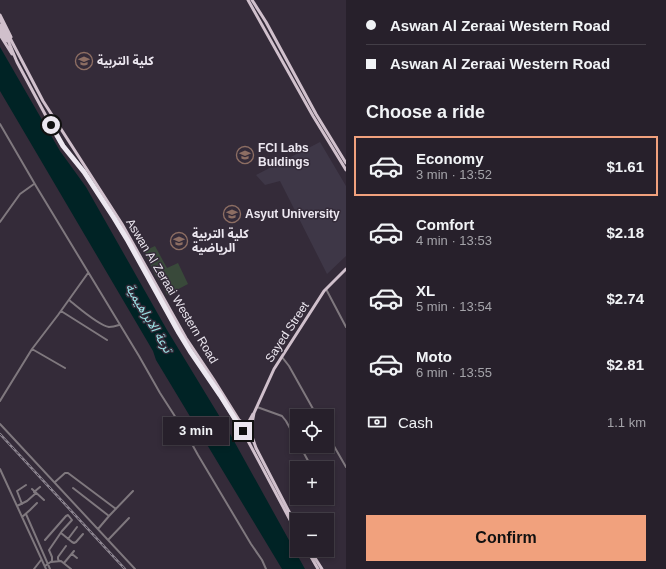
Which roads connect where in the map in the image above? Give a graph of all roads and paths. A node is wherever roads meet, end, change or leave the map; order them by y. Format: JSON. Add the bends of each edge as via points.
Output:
{"nodes":[{"id":1,"x":248,"y":0,"type":"edge"},
{"id":2,"x":252,"y":0,"type":"edge"},
{"id":3,"x":0,"y":15,"type":"edge"},
{"id":4,"x":0,"y":19,"type":"edge"},
{"id":5,"x":266,"y":22,"type":"junction"},
{"id":6,"x":261,"y":24,"type":"junction"},
{"id":7,"x":0,"y":25,"type":"edge"},
{"id":8,"x":0,"y":30,"type":"edge"},
{"id":9,"x":0,"y":35,"type":"edge"},
{"id":10,"x":15,"y":52,"type":"junction"},
{"id":11,"x":17,"y":62,"type":"junction"},
{"id":12,"x":298,"y":80,"type":"junction"},
{"id":13,"x":294,"y":82,"type":"junction"},
{"id":14,"x":315,"y":115,"type":"junction"},
{"id":15,"x":0,"y":124,"type":"edge"},
{"id":16,"x":63,"y":133,"type":"junction"},
{"id":17,"x":58,"y":138,"type":"junction"},
{"id":18,"x":72,"y":147,"type":"junction"},
{"id":19,"x":68,"y":152,"type":"junction"},
{"id":20,"x":340,"y":156,"type":"junction"},
{"id":21,"x":346,"y":162,"type":"edge"},
{"id":22,"x":346,"y":170,"type":"edge"},
{"id":23,"x":34,"y":184,"type":"junction"},
{"id":24,"x":0,"y":222,"type":"edge"},
{"id":25,"x":346,"y":269,"type":"edge"},
{"id":26,"x":88,"y":273,"type":"junction"},
{"id":27,"x":326,"y":291,"type":"junction"},
{"id":28,"x":68,"y":300,"type":"junction"},
{"id":29,"x":61,"y":311,"type":"junction"},
{"id":30,"x":119,"y":325,"type":"junction"},
{"id":31,"x":346,"y":326,"type":"edge"},
{"id":32,"x":107,"y":340,"type":"dead end"},
{"id":33,"x":32,"y":349,"type":"junction"},
{"id":34,"x":282,"y":356,"type":"junction"},
{"id":35,"x":65,"y":368,"type":"dead end"},
{"id":36,"x":0,"y":401,"type":"edge"},
{"id":37,"x":257,"y":407,"type":"junction"},
{"id":38,"x":313,"y":409,"type":"edge"},
{"id":39,"x":254,"y":413,"type":"junction"},
{"id":40,"x":0,"y":424,"type":"edge"},
{"id":41,"x":246,"y":425,"type":"junction"},
{"id":42,"x":290,"y":428,"type":"edge"},
{"id":43,"x":250,"y":430,"type":"junction"},
{"id":44,"x":244,"y":431,"type":"junction"},
{"id":45,"x":334,"y":446,"type":"edge"},
{"id":46,"x":346,"y":467,"type":"edge"},
{"id":47,"x":0,"y":469,"type":"edge"},
{"id":48,"x":55,"y":482,"type":"junction"},
{"id":49,"x":26,"y":485,"type":"dead end"},
{"id":50,"x":40,"y":487,"type":"dead end"},
{"id":51,"x":72,"y":488,"type":"dead end"},
{"id":52,"x":32,"y":489,"type":"dead end"},
{"id":53,"x":133,"y":491,"type":"dead end"},
{"id":54,"x":35,"y":492,"type":"junction"},
{"id":55,"x":44,"y":500,"type":"dead end"},
{"id":56,"x":37,"y":503,"type":"dead end"},
{"id":57,"x":22,"y":504,"type":"junction"},
{"id":58,"x":17,"y":506,"type":"junction"},
{"id":59,"x":116,"y":509,"type":"junction"},
{"id":60,"x":26,"y":514,"type":"junction"},
{"id":61,"x":290,"y":514,"type":"edge"},
{"id":62,"x":109,"y":516,"type":"junction"},
{"id":63,"x":22,"y":517,"type":"junction"},
{"id":64,"x":129,"y":518,"type":"dead end"},
{"id":65,"x":290,"y":520,"type":"edge"},
{"id":66,"x":77,"y":527,"type":"dead end"},
{"id":67,"x":98,"y":529,"type":"junction"},
{"id":68,"x":61,"y":533,"type":"junction"},
{"id":69,"x":83,"y":534,"type":"dead end"},
{"id":70,"x":68,"y":539,"type":"junction"},
{"id":71,"x":46,"y":540,"type":"dead end"},
{"id":72,"x":108,"y":540,"type":"junction"},
{"id":73,"x":66,"y":546,"type":"dead end"},
{"id":74,"x":74,"y":551,"type":"dead end"},
{"id":75,"x":72,"y":554,"type":"junction"},
{"id":76,"x":311,"y":557,"type":"edge"},
{"id":77,"x":314,"y":557,"type":"edge"},
{"id":78,"x":77,"y":558,"type":"dead end"},
{"id":79,"x":41,"y":560,"type":"junction"},
{"id":80,"x":60,"y":561,"type":"junction"},
{"id":81,"x":51,"y":562,"type":"junction"},
{"id":82,"x":64,"y":563,"type":"junction"},
{"id":83,"x":48,"y":564,"type":"junction"},
{"id":84,"x":45,"y":568,"type":"edge"},
{"id":85,"x":34,"y":569,"type":"edge"},
{"id":86,"x":50,"y":569,"type":"edge"},
{"id":87,"x":70,"y":569,"type":"edge"},
{"id":88,"x":135,"y":569,"type":"edge"},
{"id":89,"x":266,"y":569,"type":"edge"},
{"id":90,"x":318,"y":569,"type":"edge"},
{"id":91,"x":322,"y":569,"type":"edge"}],
"edges":[{"from":1,"to":6,"type":"main road"},
{"from":2,"to":5,"type":"main road"},
{"from":3,"to":10,"type":"main road"},
{"from":4,"to":10,"type":"main road","name":"Aswan Al Zeraai Western Road"},
{"from":5,"to":6,"type":"main road"},
{"from":5,"to":12,"type":"main road"},
{"from":6,"to":13,"type":"main road"},
{"from":7,"to":10,"type":"main road","name":"Aswan Al Zeraai Western Road"},
{"from":8,"to":10,"type":"main road"},
{"from":9,"to":11,"type":"main road"},
{"from":10,"to":11,"type":"main road","name":"Aswan Al Zeraai Western Road"},
{"from":10,"to":16,"type":"main road","name":"Aswan Al Zeraai Western Road"},
{"from":11,"to":17,"type":"main road","name":"Aswan Al Zeraai Western Road"},
{"from":12,"to":13,"type":"main road"},
{"from":12,"to":14,"type":"main road"},
{"from":13,"to":14,"type":"main road"},
{"from":14,"to":20,"type":"main road"},
{"from":15,"to":23,"type":"street"},
{"from":16,"to":17,"type":"main road","via":[[64,140]]},
{"from":16,"to":18,"type":"main road","name":"Aswan Al Zeraai Western Road"},
{"from":17,"to":19,"type":"main road","name":"Aswan Al Zeraai Western Road"},
{"from":18,"to":19,"type":"main road","via":[[66,144]]},
{"from":18,"to":41,"type":"main road","name":"Aswan Al Zeraai Western Road","via":[[130,238],[186,338],[239,420]]},
{"from":19,"to":44,"type":"main road","name":"Aswan Al Zeraai Western Road","via":[[114,218],[185,342]]},
{"from":20,"to":21,"type":"main road"},
{"from":20,"to":22,"type":"main road"},
{"from":23,"to":24,"type":"street","via":[[20,194]]},
{"from":23,"to":26,"type":"street"},
{"from":25,"to":27,"type":"main road","name":"Sayed Street"},
{"from":26,"to":28,"type":"street"},
{"from":26,"to":30,"type":"street"},
{"from":27,"to":31,"type":"street"},
{"from":27,"to":34,"type":"main road","name":"Sayed Street"},
{"from":28,"to":29,"type":"street"},
{"from":28,"to":30,"type":"street","via":[[104,325]]},
{"from":29,"to":32,"type":"street"},
{"from":29,"to":33,"type":"street"},
{"from":30,"to":89,"type":"street"},
{"from":33,"to":35,"type":"street"},
{"from":33,"to":36,"type":"street"},
{"from":34,"to":37,"type":"main road","name":"Sayed Street"},
{"from":34,"to":38,"type":"street"},
{"from":37,"to":39,"type":"main road","name":"Sayed Street"},
{"from":37,"to":42,"type":"street","via":[[282,416]]},
{"from":39,"to":41,"type":"main road","name":"Sayed Street"},
{"from":39,"to":43,"type":"main road","name":"Sayed Street"},
{"from":40,"to":48,"type":"street"},
{"from":41,"to":43,"type":"main road"},
{"from":41,"to":44,"type":"main road","via":[[243,426]]},
{"from":43,"to":44,"type":"main road","via":[[248,433]]},
{"from":43,"to":61,"type":"main road","via":[[256,448]]},
{"from":44,"to":65,"type":"main road","name":"Aswan Al Zeraai Western Road"},
{"from":45,"to":46,"type":"street"},
{"from":47,"to":58,"type":"street"},
{"from":48,"to":59,"type":"street","via":[[64,473],[68,473]]},
{"from":48,"to":67,"type":"street"},
{"from":49,"to":57,"type":"street","via":[[17,491]]},
{"from":50,"to":54,"type":"street"},
{"from":51,"to":62,"type":"street"},
{"from":52,"to":54,"type":"street"},
{"from":53,"to":59,"type":"street"},
{"from":54,"to":55,"type":"street"},
{"from":54,"to":57,"type":"street"},
{"from":56,"to":60,"type":"street"},
{"from":57,"to":58,"type":"street"},
{"from":58,"to":63,"type":"street"},
{"from":59,"to":62,"type":"street"},
{"from":60,"to":63,"type":"street"},
{"from":60,"to":83,"type":"street"},
{"from":62,"to":67,"type":"street"},
{"from":63,"to":79,"type":"street"},
{"from":64,"to":72,"type":"street"},
{"from":66,"to":70,"type":"street"},
{"from":67,"to":72,"type":"street"},
{"from":68,"to":70,"type":"street"},
{"from":68,"to":71,"type":"street","via":[[72,520],[68,515]]},
{"from":68,"to":81,"type":"street","via":[[49,550]]},
{"from":69,"to":70,"type":"street","via":[[75,543]]},
{"from":72,"to":88,"type":"street"},
{"from":73,"to":80,"type":"street","via":[[58,557]]},
{"from":74,"to":75,"type":"street"},
{"from":75,"to":78,"type":"street"},
{"from":75,"to":82,"type":"street"},
{"from":76,"to":90,"type":"main road"},
{"from":77,"to":91,"type":"main road"},
{"from":79,"to":84,"type":"street"},
{"from":79,"to":85,"type":"street"},
{"from":80,"to":81,"type":"street"},
{"from":80,"to":82,"type":"street"},
{"from":81,"to":83,"type":"street"},
{"from":82,"to":87,"type":"street"},
{"from":83,"to":84,"type":"street"},
{"from":83,"to":86,"type":"street"}]}
